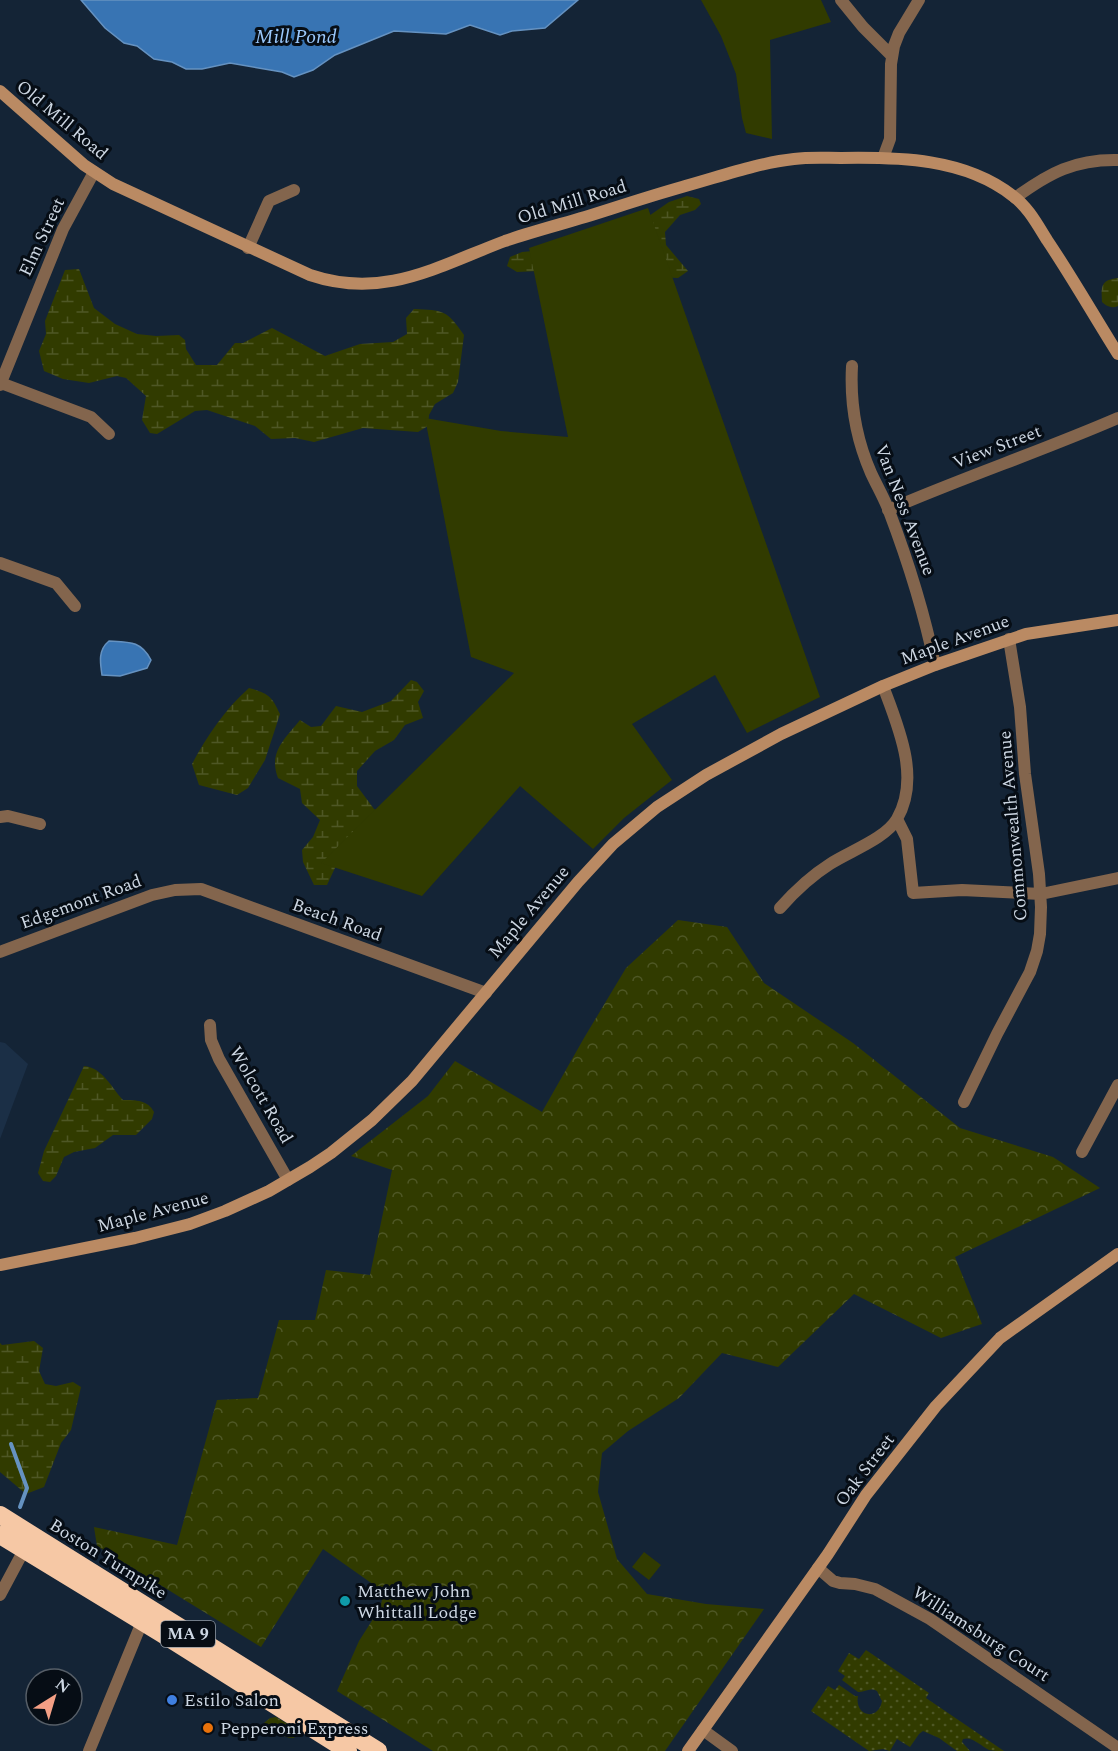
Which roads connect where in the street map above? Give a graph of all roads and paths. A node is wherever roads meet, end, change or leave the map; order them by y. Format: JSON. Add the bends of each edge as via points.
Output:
{"nodes":[{"id":1,"x":841,"y":0,"type":"edge"},
{"id":2,"x":919,"y":0,"type":"edge"},
{"id":3,"x":892,"y":56,"type":"junction"},
{"id":4,"x":0,"y":91,"type":"edge"},
{"id":5,"x":883,"y":158,"type":"junction"},
{"id":6,"x":1118,"y":160,"type":"edge"},
{"id":7,"x":94,"y":172,"type":"junction"},
{"id":8,"x":294,"y":190,"type":"dead end"},
{"id":9,"x":1016,"y":198,"type":"junction"},
{"id":10,"x":248,"y":248,"type":"junction"},
{"id":11,"x":1118,"y":354,"type":"edge"},
{"id":12,"x":852,"y":366,"type":"dead end"},
{"id":13,"x":0,"y":384,"type":"edge"},
{"id":14,"x":1118,"y":418,"type":"edge"},
{"id":15,"x":109,"y":434,"type":"dead end"},
{"id":16,"x":888,"y":510,"type":"junction"},
{"id":17,"x":0,"y":563,"type":"edge"},
{"id":18,"x":75,"y":606,"type":"dead end"},
{"id":19,"x":1118,"y":620,"type":"edge"},
{"id":20,"x":1009,"y":639,"type":"junction"},
{"id":21,"x":934,"y":665,"type":"junction"},
{"id":22,"x":883,"y":687,"type":"junction"},
{"id":23,"x":0,"y":817,"type":"edge"},
{"id":24,"x":897,"y":819,"type":"junction"},
{"id":25,"x":40,"y":824,"type":"dead end"},
{"id":26,"x":1118,"y":878,"type":"edge"},
{"id":27,"x":175,"y":890,"type":"joint"},
{"id":28,"x":1041,"y":894,"type":"junction"},
{"id":29,"x":780,"y":908,"type":"dead end"},
{"id":30,"x":0,"y":952,"type":"edge"},
{"id":31,"x":486,"y":993,"type":"junction"},
{"id":32,"x":210,"y":1025,"type":"dead end"},
{"id":33,"x":1118,"y":1084,"type":"edge"},
{"id":34,"x":964,"y":1102,"type":"dead end"},
{"id":35,"x":1082,"y":1152,"type":"dead end"},
{"id":36,"x":288,"y":1180,"type":"junction"},
{"id":37,"x":1118,"y":1254,"type":"edge"},
{"id":38,"x":0,"y":1265,"type":"edge"},
{"id":39,"x":0,"y":1515,"type":"edge"},
{"id":40,"x":0,"y":1535,"type":"edge"},
{"id":41,"x":24,"y":1550,"type":"junction"},
{"id":42,"x":818,"y":1568,"type":"junction"},
{"id":43,"x":0,"y":1595,"type":"edge"},
{"id":44,"x":142,"y":1622,"type":"junction"},
{"id":45,"x":703,"y":1730,"type":"junction"},
{"id":46,"x":1118,"y":1748,"type":"edge"},
{"id":47,"x":89,"y":1751,"type":"edge"},
{"id":48,"x":348,"y":1751,"type":"edge"},
{"id":49,"x":378,"y":1751,"type":"edge"},
{"id":50,"x":688,"y":1751,"type":"edge"},
{"id":51,"x":732,"y":1751,"type":"edge"}],
"edges":[{"from":1,"to":3,"type":"street"},
{"from":2,"to":3,"type":"street","via":[[899,33]]},
{"from":3,"to":5,"type":"street","via":[[890,139]]},
{"from":4,"to":7,"type":"street","name":"Old Mill Road"},
{"from":5,"to":9,"type":"street","name":"Old Mill Road","via":[[957,168],[988,179]]},
{"from":5,"to":10,"type":"street","name":"Old Mill Road","via":[[779,161],[525,234],[430,271],[383,283],[353,285],[326,281]]},
{"from":6,"to":9,"type":"street","via":[[1090,161],[1066,168]]},
{"from":7,"to":10,"type":"street","name":"Old Mill Road"},
{"from":7,"to":13,"type":"street","name":"Elm Street","via":[[63,229]]},
{"from":8,"to":10,"type":"street","via":[[269,201]]},
{"from":9,"to":11,"type":"street","name":"Old Mill Road","via":[[1056,252]]},
{"from":12,"to":16,"type":"street","name":"Van Ness Avenue","via":[[851,395],[858,435]]},
{"from":13,"to":15,"type":"street","via":[[91,417]]},
{"from":14,"to":16,"type":"street","name":"View Street"},
{"from":16,"to":21,"type":"street","name":"Van Ness Avenue","via":[[924,614]]},
{"from":17,"to":18,"type":"street","via":[[56,583]]},
{"from":19,"to":20,"type":"street","name":"Maple Avenue"},
{"from":20,"to":21,"type":"street","name":"Maple Avenue"},
{"from":20,"to":28,"type":"street","name":"Commonwealth Avenue"},
{"from":21,"to":22,"type":"street","name":"Maple Avenue"},
{"from":22,"to":24,"type":"street","via":[[906,764],[905,796]]},
{"from":22,"to":31,"type":"street","name":"Maple Avenue","via":[[751,750],[689,785],[642,819],[589,869]]},
{"from":23,"to":25,"type":"street"},
{"from":24,"to":28,"type":"street","via":[[907,839],[913,893],[962,890]]},
{"from":24,"to":29,"type":"street","via":[[888,830],[810,878]]},
{"from":26,"to":28,"type":"street"},
{"from":27,"to":30,"type":"street","name":"Edgemont Road","via":[[122,905]]},
{"from":27,"to":31,"type":"street","name":"Beach Road","via":[[212,892]]},
{"from":28,"to":34,"type":"street","name":"Commonwealth Avenue","via":[[1035,960]]},
{"from":31,"to":36,"type":"street","name":"Maple Avenue","via":[[393,1101],[351,1137]]},
{"from":32,"to":36,"type":"street","name":"Wolcott Road","via":[[219,1059]]},
{"from":33,"to":35,"type":"street"},
{"from":36,"to":38,"type":"street","name":"Maple Avenue","via":[[242,1204],[190,1224]]},
{"from":37,"to":42,"type":"street","name":"Oak Street","via":[[1005,1334],[975,1363],[933,1409],[866,1495]]},
{"from":39,"to":49,"type":"highway","name":"Boston Turnpike","number":"MA 9"},
{"from":40,"to":41,"type":"highway","name":"Boston Turnpike","number":"MA 9"},
{"from":41,"to":43,"type":"street"},
{"from":41,"to":44,"type":"highway","name":"Boston Turnpike","number":"MA 9"},
{"from":42,"to":45,"type":"street","name":"Oak Street"},
{"from":42,"to":46,"type":"street","name":"Williamsburg Court","via":[[833,1581],[875,1589],[930,1619]]},
{"from":44,"to":47,"type":"street"},
{"from":44,"to":48,"type":"highway","name":"Boston Turnpike","number":"MA 9"},
{"from":45,"to":50,"type":"street","name":"Oak Street"},
{"from":45,"to":51,"type":"street"}]}
